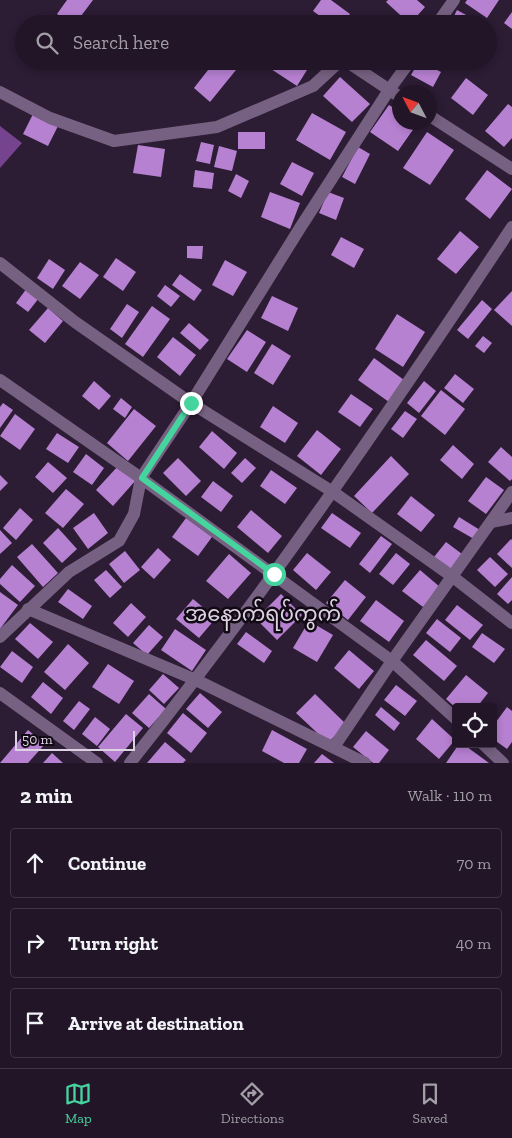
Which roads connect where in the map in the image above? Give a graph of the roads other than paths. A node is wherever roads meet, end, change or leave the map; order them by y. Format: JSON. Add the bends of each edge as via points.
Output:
{"nodes":[{"id":1,"x":454,"y":0,"type":"edge"},
{"id":2,"x":443,"y":15,"type":"edge"},
{"id":3,"x":330,"y":70,"type":"edge"},
{"id":4,"x":360,"y":70,"type":"edge"},
{"id":5,"x":406,"y":70,"type":"edge"},
{"id":6,"x":398,"y":85,"type":"edge"},
{"id":7,"x":0,"y":92,"type":"edge"},
{"id":8,"x":392,"y":92,"type":"edge"},
{"id":9,"x":392,"y":96,"type":"edge"},
{"id":10,"x":437,"y":121,"type":"edge"},
{"id":11,"x":512,"y":169,"type":"edge"},
{"id":12,"x":512,"y":226,"type":"edge"},
{"id":13,"x":508,"y":241,"type":"edge"},
{"id":14,"x":0,"y":264,"type":"edge"},
{"id":15,"x":0,"y":380,"type":"edge"},
{"id":16,"x":191,"y":403,"type":"junction"},
{"id":17,"x":142,"y":478,"type":"junction"},
{"id":18,"x":333,"y":492,"type":"junction"},
{"id":19,"x":512,"y":492,"type":"edge"},
{"id":20,"x":512,"y":518,"type":"edge"},
{"id":21,"x":491,"y":522,"type":"junction"},
{"id":22,"x":274,"y":574,"type":"junction"},
{"id":23,"x":453,"y":577,"type":"junction"},
{"id":24,"x":28,"y":609,"type":"junction"},
{"id":25,"x":512,"y":624,"type":"edge"},
{"id":26,"x":0,"y":637,"type":"edge"},
{"id":27,"x":392,"y":661,"type":"junction"},
{"id":28,"x":196,"y":680,"type":"junction"},
{"id":29,"x":0,"y":692,"type":"edge"},
{"id":30,"x":452,"y":715,"type":"edge"},
{"id":31,"x":334,"y":747,"type":"junction"},
{"id":32,"x":487,"y":748,"type":"edge"},
{"id":33,"x":97,"y":763,"type":"edge"},
{"id":34,"x":130,"y":763,"type":"edge"},
{"id":35,"x":365,"y":763,"type":"edge"},
{"id":36,"x":503,"y":763,"type":"edge"}],
"edges":[{"from":1,"to":2,"type":"street"},
{"from":3,"to":7,"type":"street","via":[[313,86],[217,127],[114,141],[50,118]]},
{"from":4,"to":8,"type":"street"},
{"from":5,"to":6,"type":"street"},
{"from":9,"to":16,"type":"street","via":[[300,228]]},
{"from":10,"to":11,"type":"street"},
{"from":12,"to":13,"type":"street"},
{"from":13,"to":18,"type":"street"},
{"from":14,"to":16,"type":"street","via":[[75,322]]},
{"from":15,"to":17,"type":"street"},
{"from":16,"to":17,"type":"street"},
{"from":16,"to":18,"type":"street"},
{"from":17,"to":22,"type":"street"},
{"from":17,"to":24,"type":"street","via":[[134,514],[119,541],[69,572]]},
{"from":18,"to":22,"type":"street"},
{"from":18,"to":23,"type":"street"},
{"from":19,"to":21,"type":"street"},
{"from":20,"to":21,"type":"street"},
{"from":21,"to":23,"type":"street"},
{"from":22,"to":27,"type":"street"},
{"from":22,"to":28,"type":"street"},
{"from":23,"to":25,"type":"street"},
{"from":23,"to":27,"type":"street"},
{"from":24,"to":26,"type":"street"},
{"from":24,"to":28,"type":"street"},
{"from":27,"to":30,"type":"street"},
{"from":27,"to":31,"type":"street"},
{"from":28,"to":31,"type":"street"},
{"from":28,"to":34,"type":"street"},
{"from":29,"to":33,"type":"street"},
{"from":31,"to":35,"type":"street"},
{"from":32,"to":36,"type":"street"}]}
